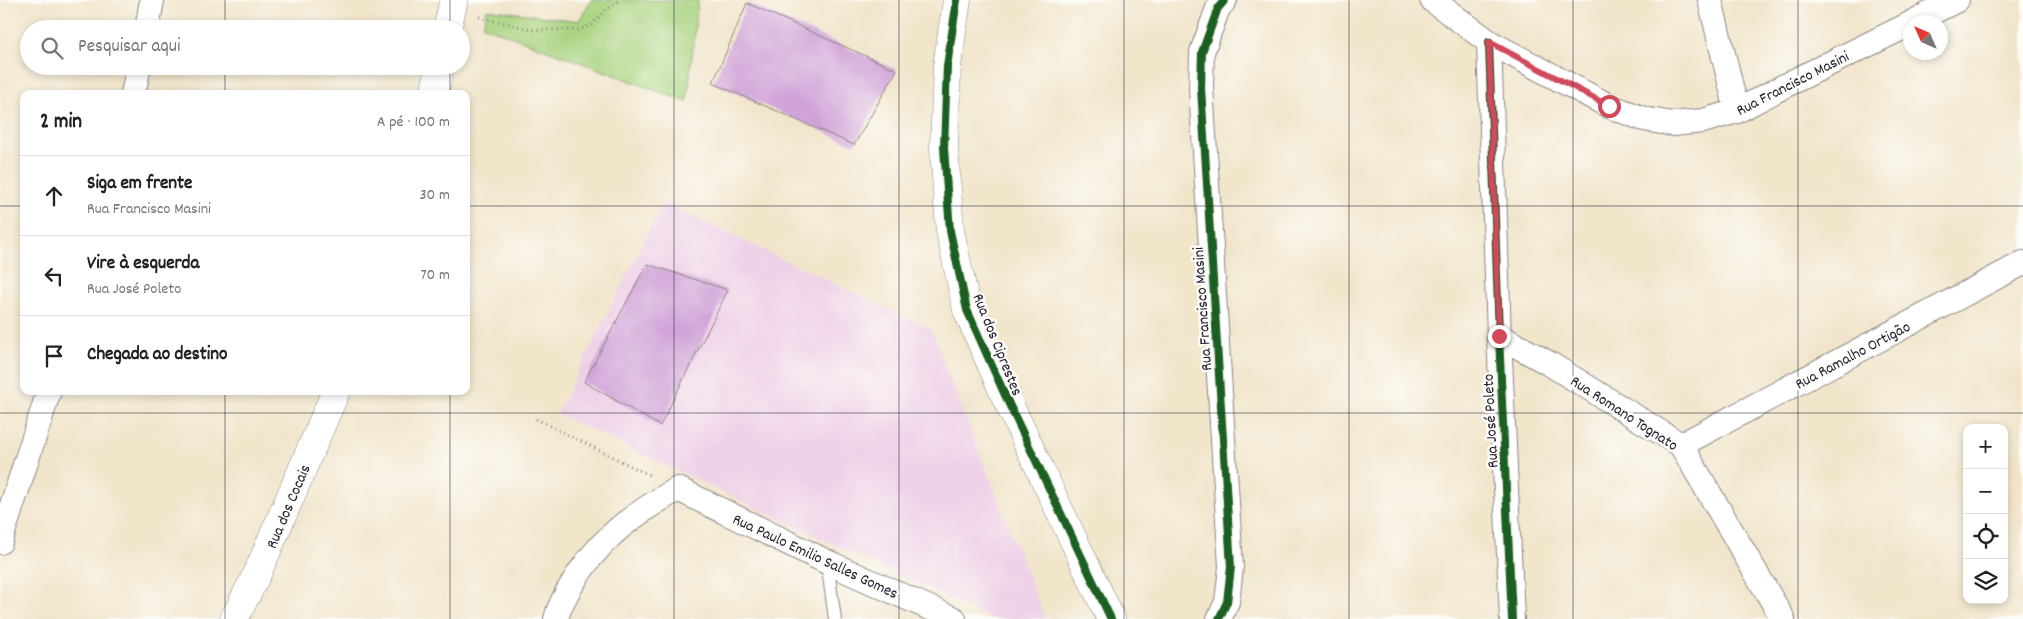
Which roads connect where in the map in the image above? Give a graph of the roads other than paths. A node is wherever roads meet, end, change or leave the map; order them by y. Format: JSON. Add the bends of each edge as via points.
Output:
{"nodes":[{"id":1,"x":152,"y":0,"type":"edge"},
{"id":2,"x":957,"y":0,"type":"edge"},
{"id":3,"x":1225,"y":0,"type":"edge"},
{"id":4,"x":1432,"y":0,"type":"edge"},
{"id":5,"x":1710,"y":0,"type":"edge"},
{"id":6,"x":1957,"y":0,"type":"edge"},
{"id":7,"x":1928,"y":15,"type":"edge"},
{"id":8,"x":149,"y":20,"type":"edge"},
{"id":9,"x":1903,"y":27,"type":"edge"},
{"id":10,"x":1489,"y":42,"type":"junction"},
{"id":11,"x":137,"y":75,"type":"edge"},
{"id":12,"x":438,"y":75,"type":"edge"},
{"id":13,"x":133,"y":90,"type":"edge"},
{"id":14,"x":435,"y":90,"type":"edge"},
{"id":15,"x":1737,"y":111,"type":"junction"},
{"id":16,"x":2023,"y":263,"type":"edge"},
{"id":17,"x":1499,"y":336,"type":"junction"},
{"id":18,"x":48,"y":395,"type":"edge"},
{"id":19,"x":334,"y":395,"type":"edge"},
{"id":20,"x":1681,"y":445,"type":"junction"},
{"id":21,"x":0,"y":542,"type":"edge"},
{"id":22,"x":826,"y":562,"type":"junction"},
{"id":23,"x":234,"y":619,"type":"edge"},
{"id":24,"x":556,"y":619,"type":"edge"},
{"id":25,"x":835,"y":619,"type":"edge"},
{"id":26,"x":954,"y":619,"type":"edge"},
{"id":27,"x":1112,"y":619,"type":"edge"},
{"id":28,"x":1219,"y":619,"type":"edge"},
{"id":29,"x":1512,"y":619,"type":"edge"},
{"id":30,"x":1783,"y":619,"type":"edge"}],
"edges":[{"from":1,"to":8,"type":"street"},
{"from":2,"to":27,"type":"street","name":"Rua dos Ciprestes","via":[[947,66],[944,148],[950,231],[967,310]]},
{"from":3,"to":28,"type":"street","name":"Rua Francisco Masini","via":[[1218,8],[1202,52],[1201,88],[1231,567],[1227,602]]},
{"from":4,"to":10,"type":"street","name":"Rua Francisco Masini"},
{"from":5,"to":15,"type":"street"},
{"from":6,"to":7,"type":"street","name":"Rua Francisco Masini"},
{"from":9,"to":15,"type":"street","name":"Rua Francisco Masini"},
{"from":10,"to":15,"type":"street","name":"Rua Francisco Masini","via":[[1609,106],[1644,119],[1673,124],[1703,121]]},
{"from":10,"to":17,"type":"street","name":"Rua José Poleto"},
{"from":11,"to":13,"type":"street"},
{"from":12,"to":14,"type":"street"},
{"from":16,"to":20,"type":"street","name":"Rua Ramalho Ortigão"},
{"from":17,"to":20,"type":"street","name":"Rua Romano Tognato"},
{"from":17,"to":29,"type":"street","name":"Rua José Poleto"},
{"from":18,"to":21,"type":"street"},
{"from":19,"to":23,"type":"street","name":"Rua dos Cocais","via":[[257,574]]},
{"from":20,"to":30,"type":"street","name":"Rua Romano Tognato"},
{"from":22,"to":24,"type":"street","name":"Rua Paulo Emilio Salles Gomes","via":[[678,489],[613,532],[579,571],[557,611]]},
{"from":22,"to":25,"type":"lane"},
{"from":22,"to":26,"type":"street","name":"Rua Paulo Emilio Salles Gomes"}]}
